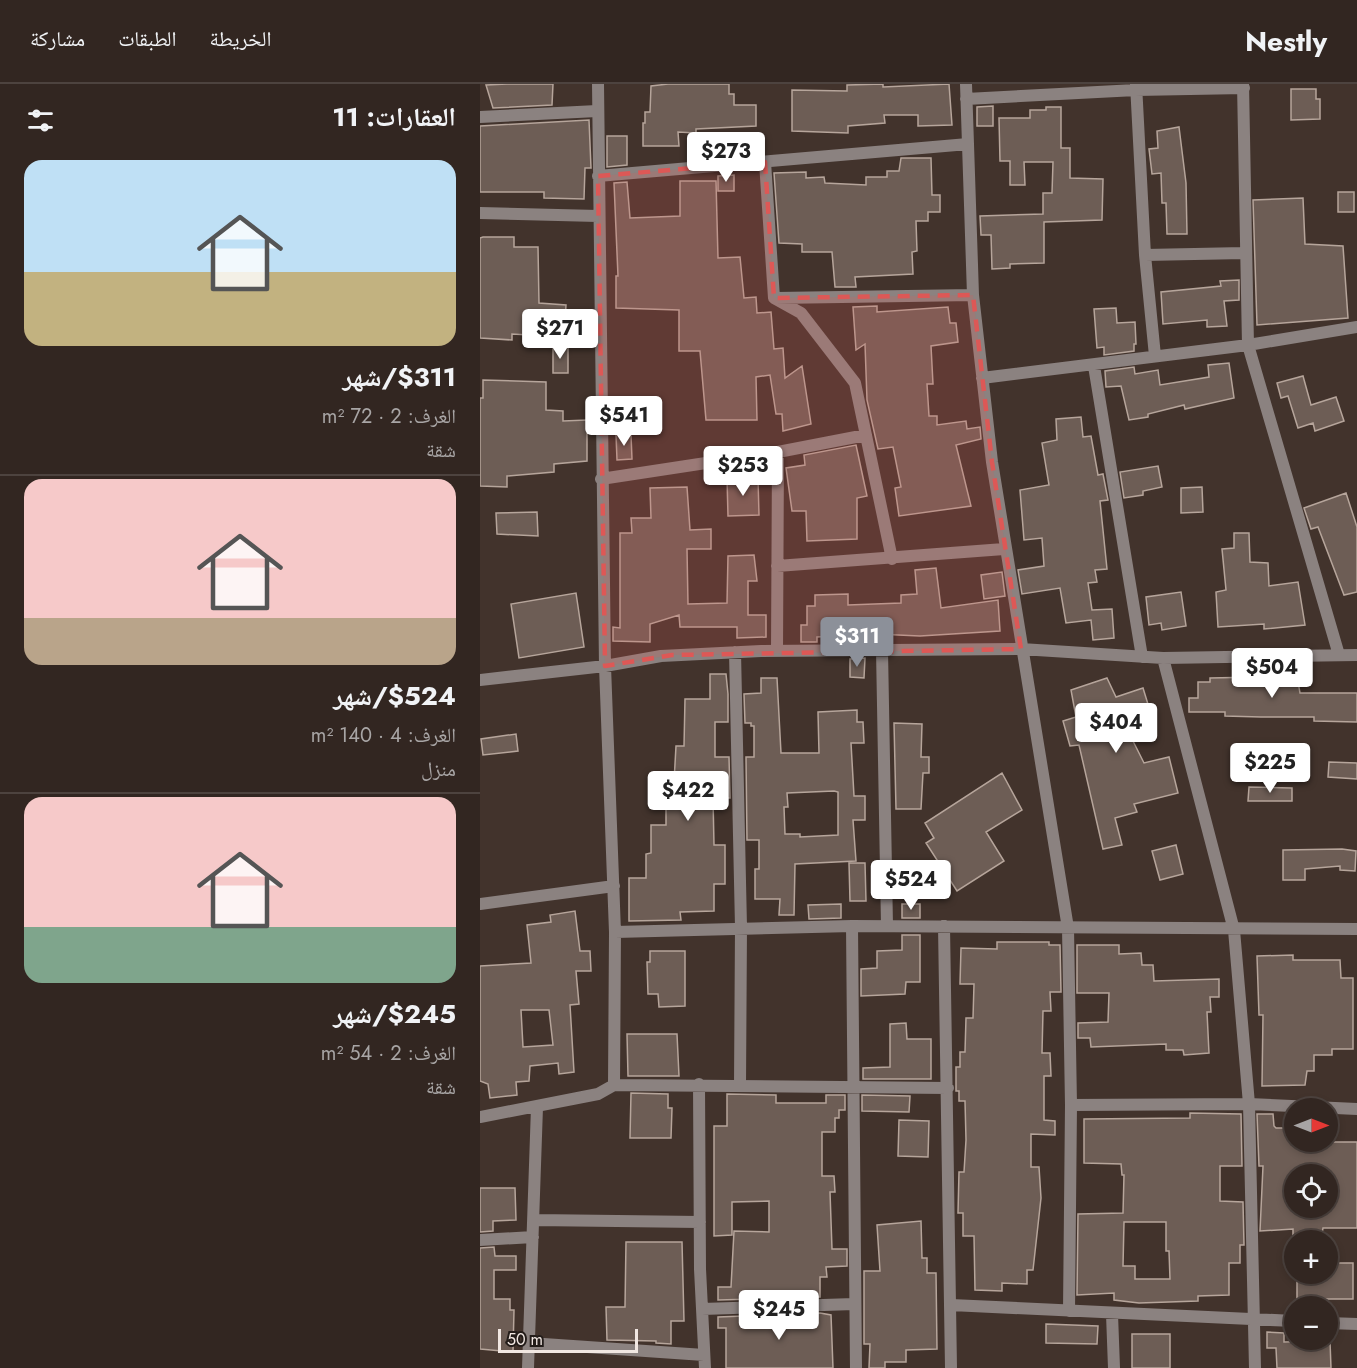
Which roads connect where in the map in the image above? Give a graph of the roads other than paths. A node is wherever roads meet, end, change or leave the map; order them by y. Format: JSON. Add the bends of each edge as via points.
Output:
{"nodes":[{"id":1,"x":598,"y":84,"type":"edge"},
{"id":2,"x":966,"y":84,"type":"edge"},
{"id":3,"x":1243,"y":86,"type":"edge"},
{"id":4,"x":1136,"y":87,"type":"edge"},
{"id":5,"x":966,"y":99,"type":"junction"},
{"id":6,"x":597,"y":111,"type":"junction"},
{"id":7,"x":480,"y":117,"type":"edge"},
{"id":8,"x":968,"y":144,"type":"junction"},
{"id":9,"x":765,"y":162,"type":"junction"},
{"id":10,"x":598,"y":176,"type":"junction"},
{"id":11,"x":480,"y":213,"type":"edge"},
{"id":12,"x":598,"y":216,"type":"junction"},
{"id":13,"x":1244,"y":253,"type":"junction"},
{"id":14,"x":1145,"y":255,"type":"junction"},
{"id":15,"x":973,"y":295,"type":"junction"},
{"id":16,"x":774,"y":298,"type":"junction"},
{"id":17,"x":1357,"y":327,"type":"edge"},
{"id":18,"x":1248,"y":345,"type":"junction"},
{"id":19,"x":1155,"y":356,"type":"junction"},
{"id":20,"x":1094,"y":366,"type":"junction"},
{"id":21,"x":982,"y":378,"type":"junction"},
{"id":22,"x":866,"y":435,"type":"junction"},
{"id":23,"x":778,"y":452,"type":"junction"},
{"id":24,"x":601,"y":480,"type":"junction"},
{"id":25,"x":1004,"y":549,"type":"junction"},
{"id":26,"x":892,"y":559,"type":"junction"},
{"id":27,"x":777,"y":566,"type":"junction"},
{"id":28,"x":1021,"y":649,"type":"junction"},
{"id":29,"x":882,"y":650,"type":"junction"},
{"id":30,"x":777,"y":651,"type":"junction"},
{"id":31,"x":735,"y":652,"type":"junction"},
{"id":32,"x":1357,"y":655,"type":"edge"},
{"id":33,"x":1339,"y":656,"type":"junction"},
{"id":34,"x":1142,"y":657,"type":"junction"},
{"id":35,"x":1163,"y":658,"type":"junction"},
{"id":36,"x":604,"y":666,"type":"junction"},
{"id":37,"x":480,"y":681,"type":"edge"},
{"id":38,"x":614,"y":886,"type":"junction"},
{"id":39,"x":480,"y":904,"type":"edge"},
{"id":40,"x":852,"y":926,"type":"junction"},
{"id":41,"x":886,"y":926,"type":"junction"},
{"id":42,"x":944,"y":926,"type":"junction"},
{"id":43,"x":741,"y":927,"type":"junction"},
{"id":44,"x":1068,"y":928,"type":"junction"},
{"id":45,"x":1357,"y":929,"type":"edge"},
{"id":46,"x":1234,"y":930,"type":"junction"},
{"id":47,"x":615,"y":932,"type":"junction"},
{"id":48,"x":614,"y":1084,"type":"junction"},
{"id":49,"x":699,"y":1084,"type":"junction"},
{"id":50,"x":740,"y":1085,"type":"junction"},
{"id":51,"x":853,"y":1086,"type":"junction"},
{"id":52,"x":948,"y":1088,"type":"junction"},
{"id":53,"x":1250,"y":1104,"type":"junction"},
{"id":54,"x":1071,"y":1105,"type":"junction"},
{"id":55,"x":537,"y":1107,"type":"junction"},
{"id":56,"x":1357,"y":1109,"type":"edge"},
{"id":57,"x":480,"y":1117,"type":"edge"},
{"id":58,"x":534,"y":1220,"type":"junction"},
{"id":59,"x":700,"y":1222,"type":"junction"},
{"id":60,"x":534,"y":1238,"type":"junction"},
{"id":61,"x":480,"y":1240,"type":"edge"},
{"id":62,"x":854,"y":1304,"type":"junction"},
{"id":63,"x":951,"y":1305,"type":"junction"},
{"id":64,"x":702,"y":1309,"type":"junction"},
{"id":65,"x":1069,"y":1311,"type":"junction"},
{"id":66,"x":1112,"y":1314,"type":"junction"},
{"id":67,"x":1256,"y":1319,"type":"junction"},
{"id":68,"x":1284,"y":1320,"type":"edge"},
{"id":69,"x":1338,"y":1323,"type":"edge"},
{"id":70,"x":1357,"y":1324,"type":"edge"},
{"id":71,"x":529,"y":1343,"type":"junction"},
{"id":72,"x":704,"y":1355,"type":"junction"},
{"id":73,"x":528,"y":1368,"type":"edge"},
{"id":74,"x":705,"y":1368,"type":"edge"},
{"id":75,"x":856,"y":1368,"type":"edge"},
{"id":76,"x":951,"y":1368,"type":"edge"},
{"id":77,"x":1114,"y":1368,"type":"edge"},
{"id":78,"x":1255,"y":1368,"type":"edge"}],
"edges":[{"from":1,"to":6,"type":"street"},
{"from":2,"to":5,"type":"street"},
{"from":3,"to":4,"type":"street"},
{"from":3,"to":13,"type":"street"},
{"from":4,"to":5,"type":"street"},
{"from":4,"to":14,"type":"street"},
{"from":5,"to":8,"type":"street"},
{"from":6,"to":7,"type":"street"},
{"from":6,"to":10,"type":"street"},
{"from":8,"to":9,"type":"street"},
{"from":8,"to":15,"type":"street"},
{"from":9,"to":10,"type":"street"},
{"from":9,"to":16,"type":"street"},
{"from":10,"to":12,"type":"street"},
{"from":11,"to":12,"type":"street"},
{"from":12,"to":24,"type":"street"},
{"from":13,"to":14,"type":"street"},
{"from":13,"to":18,"type":"street"},
{"from":14,"to":19,"type":"street"},
{"from":15,"to":16,"type":"street"},
{"from":15,"to":21,"type":"street"},
{"from":16,"to":22,"type":"street","via":[[801,313],[855,383]]},
{"from":17,"to":18,"type":"street"},
{"from":18,"to":19,"type":"street"},
{"from":18,"to":33,"type":"street"},
{"from":19,"to":20,"type":"street"},
{"from":20,"to":21,"type":"street"},
{"from":20,"to":34,"type":"street"},
{"from":21,"to":25,"type":"street"},
{"from":22,"to":23,"type":"street"},
{"from":22,"to":26,"type":"street"},
{"from":23,"to":24,"type":"street"},
{"from":23,"to":27,"type":"street"},
{"from":24,"to":36,"type":"street"},
{"from":25,"to":26,"type":"street"},
{"from":25,"to":28,"type":"street"},
{"from":26,"to":27,"type":"street"},
{"from":27,"to":30,"type":"street"},
{"from":28,"to":29,"type":"street"},
{"from":28,"to":34,"type":"street"},
{"from":28,"to":44,"type":"street"},
{"from":29,"to":30,"type":"street"},
{"from":29,"to":41,"type":"street"},
{"from":30,"to":31,"type":"street"},
{"from":31,"to":36,"type":"street","via":[[661,656]]},
{"from":31,"to":43,"type":"street"},
{"from":32,"to":33,"type":"street"},
{"from":33,"to":35,"type":"street"},
{"from":34,"to":35,"type":"street"},
{"from":35,"to":46,"type":"street"},
{"from":36,"to":37,"type":"street"},
{"from":36,"to":38,"type":"street"},
{"from":38,"to":39,"type":"street"},
{"from":38,"to":47,"type":"street"},
{"from":40,"to":41,"type":"street"},
{"from":40,"to":43,"type":"street"},
{"from":40,"to":51,"type":"street"},
{"from":41,"to":42,"type":"street"},
{"from":42,"to":44,"type":"street"},
{"from":42,"to":52,"type":"street"},
{"from":43,"to":47,"type":"street"},
{"from":43,"to":50,"type":"street"},
{"from":44,"to":46,"type":"street"},
{"from":44,"to":54,"type":"street"},
{"from":45,"to":46,"type":"street"},
{"from":46,"to":53,"type":"street"},
{"from":47,"to":48,"type":"street"},
{"from":48,"to":49,"type":"street"},
{"from":48,"to":55,"type":"street","via":[[598,1094]]},
{"from":49,"to":50,"type":"street"},
{"from":49,"to":59,"type":"street"},
{"from":50,"to":51,"type":"street"},
{"from":51,"to":52,"type":"street"},
{"from":51,"to":62,"type":"street"},
{"from":52,"to":63,"type":"street"},
{"from":53,"to":54,"type":"street"},
{"from":53,"to":56,"type":"street"},
{"from":53,"to":67,"type":"street"},
{"from":54,"to":65,"type":"street"},
{"from":55,"to":57,"type":"street"},
{"from":55,"to":58,"type":"street"},
{"from":58,"to":59,"type":"street"},
{"from":58,"to":60,"type":"street"},
{"from":59,"to":64,"type":"street"},
{"from":60,"to":61,"type":"street"},
{"from":60,"to":71,"type":"street"},
{"from":62,"to":64,"type":"street"},
{"from":62,"to":75,"type":"street"},
{"from":63,"to":65,"type":"street"},
{"from":63,"to":76,"type":"street"},
{"from":64,"to":72,"type":"street"},
{"from":65,"to":66,"type":"street"},
{"from":66,"to":67,"type":"street"},
{"from":66,"to":77,"type":"street"},
{"from":67,"to":68,"type":"street"},
{"from":67,"to":78,"type":"street"},
{"from":69,"to":70,"type":"street"},
{"from":71,"to":72,"type":"street"},
{"from":71,"to":73,"type":"street"},
{"from":72,"to":74,"type":"street"}]}
